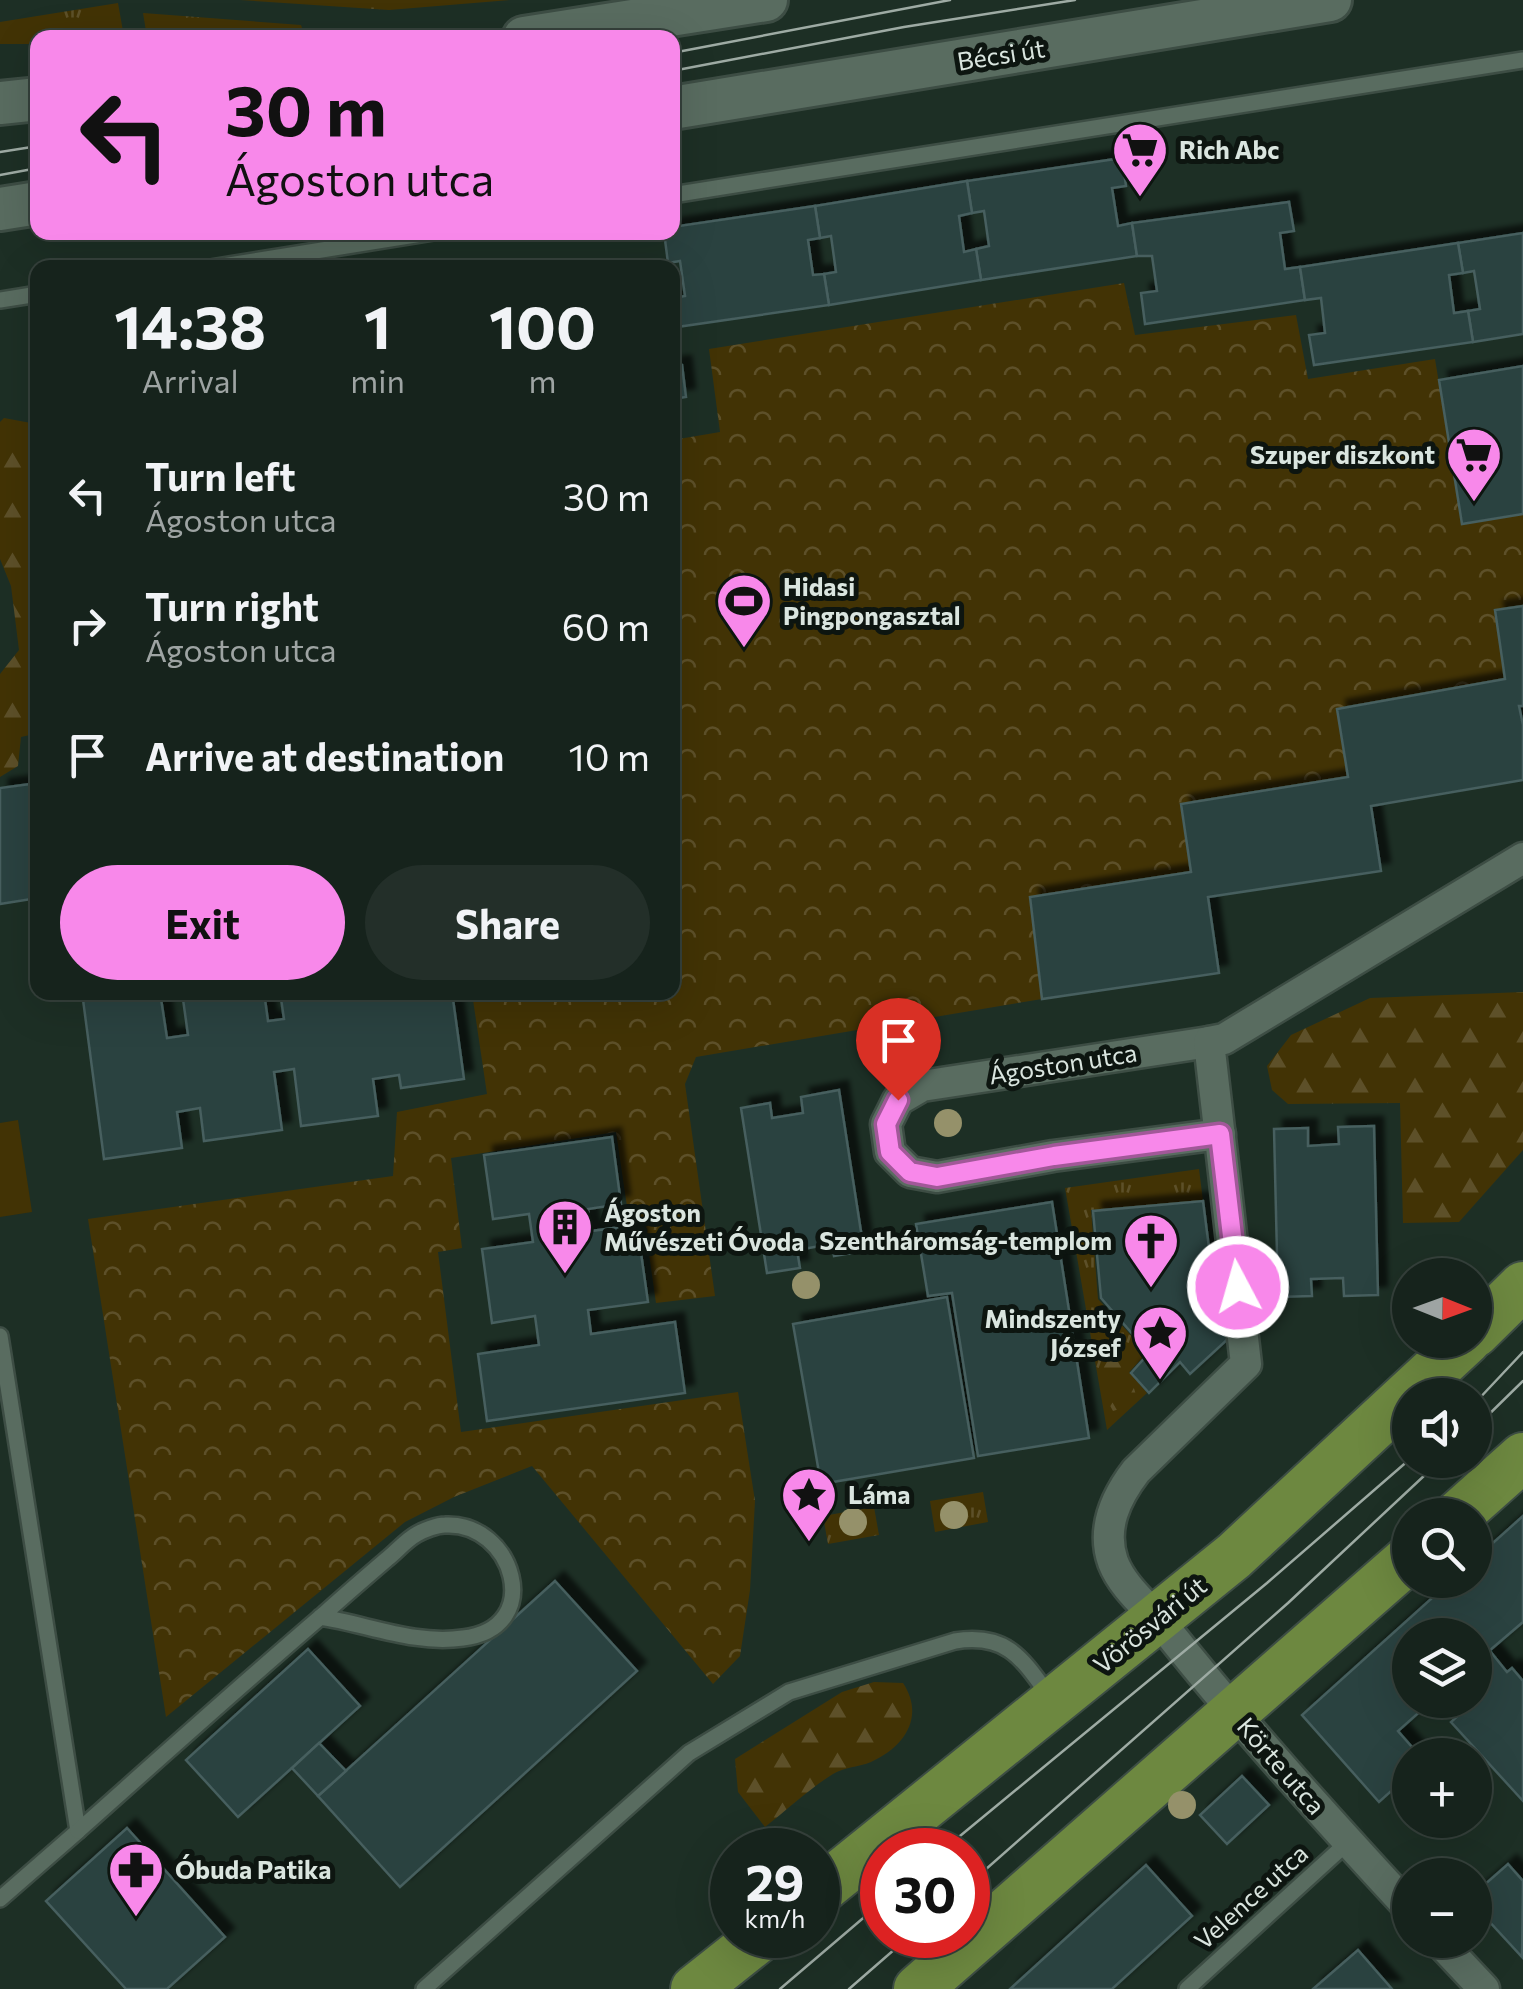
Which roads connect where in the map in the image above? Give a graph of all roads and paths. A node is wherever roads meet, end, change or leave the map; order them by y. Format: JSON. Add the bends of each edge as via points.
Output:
{"nodes":[{"id":1,"x":766,"y":0,"type":"edge"},
{"id":2,"x":1330,"y":0,"type":"edge"},
{"id":3,"x":615,"y":21,"type":"edge"},
{"id":4,"x":567,"y":30,"type":"edge"},
{"id":5,"x":1523,"y":60,"type":"edge"},
{"id":6,"x":30,"y":100,"type":"edge"},
{"id":7,"x":0,"y":103,"type":"edge"},
{"id":8,"x":680,"y":107,"type":"edge"},
{"id":9,"x":680,"y":194,"type":"edge"},
{"id":10,"x":30,"y":204,"type":"edge"},
{"id":11,"x":0,"y":209,"type":"edge"},
{"id":12,"x":384,"y":240,"type":"edge"},
{"id":13,"x":260,"y":260,"type":"edge"},
{"id":14,"x":30,"y":295,"type":"edge"},
{"id":15,"x":0,"y":300,"type":"edge"},
{"id":16,"x":1523,"y":858,"type":"edge"},
{"id":17,"x":1209,"y":1042,"type":"junction"},
{"id":18,"x":1220,"y":1134,"type":"junction"},
{"id":19,"x":1523,"y":1286,"type":"edge"},
{"id":20,"x":1492,"y":1316,"type":"edge"},
{"id":21,"x":0,"y":1336,"type":"edge"},
{"id":22,"x":1448,"y":1358,"type":"edge"},
{"id":23,"x":1523,"y":1457,"type":"edge"},
{"id":24,"x":1477,"y":1498,"type":"edge"},
{"id":25,"x":1392,"y":1574,"type":"edge"},
{"id":26,"x":320,"y":1617,"type":"junction"},
{"id":27,"x":1158,"y":1619,"type":"junction"},
{"id":28,"x":1055,"y":1704,"type":"junction"},
{"id":29,"x":1235,"y":1714,"type":"junction"},
{"id":30,"x":78,"y":1831,"type":"junction"},
{"id":31,"x":1348,"y":1842,"type":"junction"},
{"id":32,"x":840,"y":1875,"type":"edge"},
{"id":33,"x":1392,"y":1890,"type":"edge"},
{"id":34,"x":0,"y":1899,"type":"edge"},
{"id":35,"x":734,"y":1958,"type":"edge"},
{"id":36,"x":1455,"y":1958,"type":"edge"},
{"id":37,"x":424,"y":1989,"type":"edge"},
{"id":38,"x":695,"y":1989,"type":"edge"},
{"id":39,"x":918,"y":1989,"type":"edge"},
{"id":40,"x":1187,"y":1989,"type":"edge"},
{"id":41,"x":1484,"y":1989,"type":"edge"}],
"edges":[{"from":1,"to":3,"type":"main road"},
{"from":2,"to":8,"type":"main road","name":"Bécsi út"},
{"from":3,"to":4,"type":"main road"},
{"from":5,"to":9,"type":"lane"},
{"from":6,"to":7,"type":"main road"},
{"from":10,"to":11,"type":"main road"},
{"from":12,"to":13,"type":"lane"},
{"from":14,"to":15,"type":"lane"},
{"from":16,"to":17,"type":"street","name":"Ágoston utca"},
{"from":17,"to":18,"type":"street"},
{"from":17,"to":18,"type":"street","name":"Ágoston utca","via":[[922,1086],[898,1100],[886,1124],[890,1152],[910,1172],[937,1177]]},
{"from":18,"to":27,"type":"street","via":[[1246,1364],[1136,1470],[1110,1522],[1113,1562]]},
{"from":19,"to":20,"type":"main road"},
{"from":21,"to":30,"type":"lane"},
{"from":22,"to":27,"type":"main road","name":"Vörösvári út"},
{"from":23,"to":24,"type":"main road"},
{"from":25,"to":29,"type":"main road"},
{"from":26,"to":26,"type":"lane","via":[[416,1535],[443,1524],[486,1537],[510,1572],[514,1601],[508,1616],[466,1638],[436,1640]]},
{"from":26,"to":30,"type":"lane"},
{"from":27,"to":28,"type":"main road","name":"Vörösvári út"},
{"from":27,"to":29,"type":"street","name":"Körte utca"},
{"from":28,"to":32,"type":"main road","name":"Vörösvári út"},
{"from":28,"to":37,"type":"lane","via":[[1024,1661],[990,1639],[976,1638],[789,1692],[689,1754]]},
{"from":29,"to":31,"type":"street","name":"Körte utca"},
{"from":29,"to":39,"type":"main road"},
{"from":30,"to":34,"type":"lane"},
{"from":31,"to":33,"type":"street","name":"Körte utca"},
{"from":31,"to":40,"type":"lane","name":"Velence utca"},
{"from":35,"to":38,"type":"main road"},
{"from":36,"to":41,"type":"street"}]}
